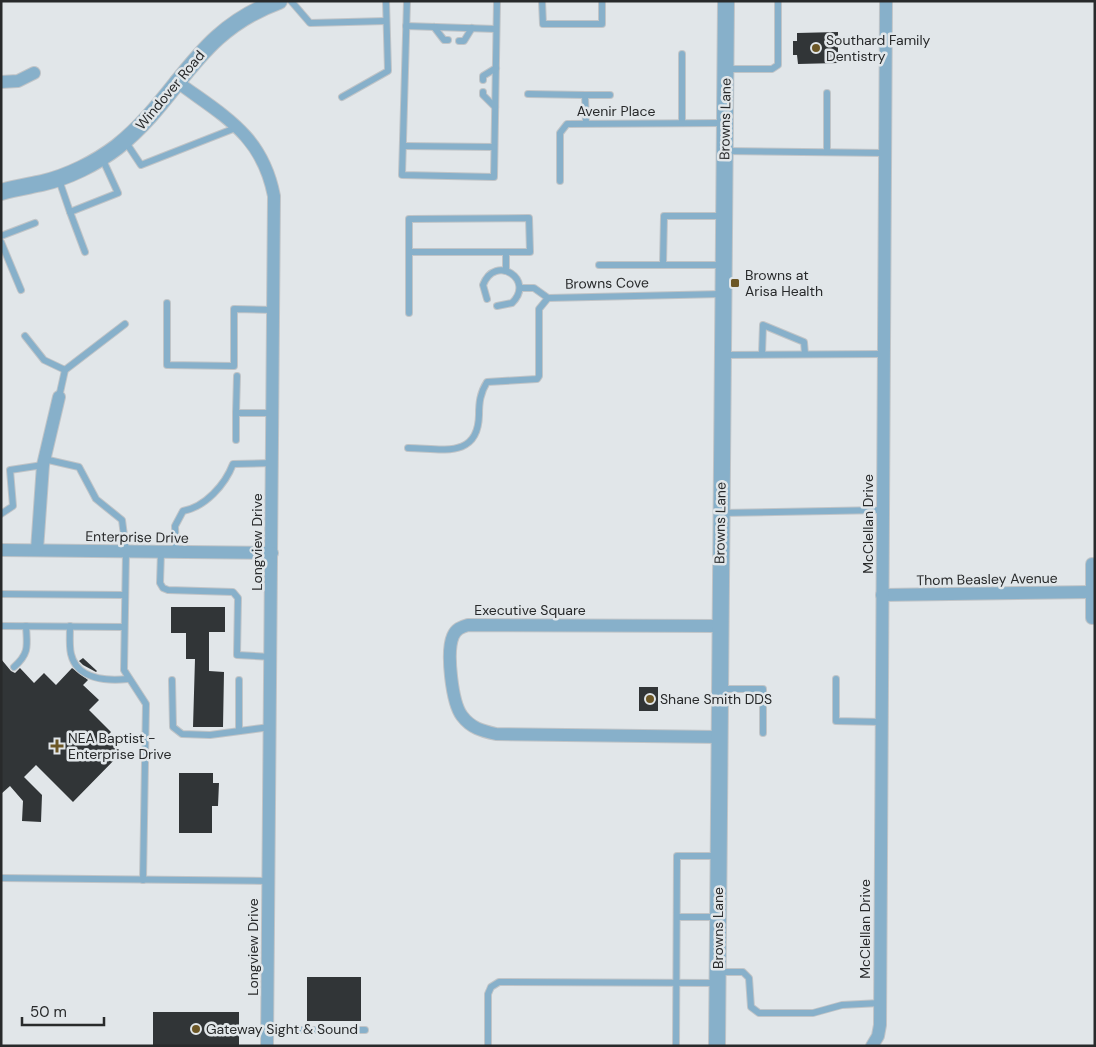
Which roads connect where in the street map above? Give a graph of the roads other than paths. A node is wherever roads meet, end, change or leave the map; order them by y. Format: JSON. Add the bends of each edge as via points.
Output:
{"nodes":[{"id":1,"x":291,"y":1,"type":"edge"},
{"id":2,"x":386,"y":1,"type":"edge"},
{"id":3,"x":406,"y":1,"type":"edge"},
{"id":4,"x":497,"y":1,"type":"edge"},
{"id":5,"x":542,"y":1,"type":"edge"},
{"id":6,"x":602,"y":1,"type":"edge"},
{"id":7,"x":726,"y":1,"type":"edge"},
{"id":8,"x":778,"y":1,"type":"edge"},
{"id":9,"x":886,"y":1,"type":"edge"},
{"id":10,"x":272,"y":3,"type":"edge"},
{"id":11,"x":386,"y":21,"type":"junction"},
{"id":12,"x":406,"y":26,"type":"junction"},
{"id":13,"x":434,"y":27,"type":"junction"},
{"id":14,"x":472,"y":28,"type":"junction"},
{"id":15,"x":496,"y":29,"type":"junction"},
{"id":16,"x":448,"y":40,"type":"dead end"},
{"id":17,"x":459,"y":41,"type":"dead end"},
{"id":18,"x":682,"y":54,"type":"dead end"},
{"id":19,"x":496,"y":68,"type":"junction"},
{"id":20,"x":725,"y":69,"type":"junction"},
{"id":21,"x":34,"y":73,"type":"dead end"},
{"id":22,"x":483,"y":80,"type":"dead end"},
{"id":23,"x":176,"y":81,"type":"junction"},
{"id":24,"x":1,"y":82,"type":"edge"},
{"id":25,"x":483,"y":92,"type":"dead end"},
{"id":26,"x":828,"y":93,"type":"dead end"},
{"id":27,"x":528,"y":94,"type":"dead end"},
{"id":28,"x":585,"y":94,"type":"junction"},
{"id":29,"x":610,"y":95,"type":"dead end"},
{"id":30,"x":342,"y":97,"type":"dead end"},
{"id":31,"x":495,"y":107,"type":"junction"},
{"id":32,"x":586,"y":123,"type":"junction"},
{"id":33,"x":682,"y":123,"type":"junction"},
{"id":34,"x":725,"y":123,"type":"junction"},
{"id":35,"x":238,"y":127,"type":"junction"},
{"id":36,"x":124,"y":140,"type":"junction"},
{"id":37,"x":403,"y":146,"type":"junction"},
{"id":38,"x":494,"y":148,"type":"junction"},
{"id":39,"x":724,"y":151,"type":"junction"},
{"id":40,"x":827,"y":152,"type":"junction"},
{"id":41,"x":885,"y":153,"type":"junction"},
{"id":42,"x":101,"y":157,"type":"junction"},
{"id":43,"x":59,"y":178,"type":"junction"},
{"id":44,"x":560,"y":181,"type":"dead end"},
{"id":45,"x":1,"y":192,"type":"edge"},
{"id":46,"x":70,"y":212,"type":"junction"},
{"id":47,"x":723,"y":216,"type":"junction"},
{"id":48,"x":35,"y":223,"type":"dead end"},
{"id":49,"x":1,"y":236,"type":"edge"},
{"id":50,"x":1,"y":242,"type":"edge"},
{"id":51,"x":85,"y":252,"type":"dead end"},
{"id":52,"x":409,"y":252,"type":"junction"},
{"id":53,"x":506,"y":252,"type":"junction"},
{"id":54,"x":599,"y":265,"type":"dead end"},
{"id":55,"x":663,"y":265,"type":"junction"},
{"id":56,"x":722,"y":265,"type":"junction"},
{"id":57,"x":506,"y":271,"type":"junction"},
{"id":58,"x":520,"y":288,"type":"junction"},
{"id":59,"x":21,"y":290,"type":"dead end"},
{"id":60,"x":722,"y":294,"type":"junction"},
{"id":61,"x":548,"y":298,"type":"junction"},
{"id":62,"x":487,"y":299,"type":"dead end"},
{"id":63,"x":167,"y":303,"type":"dead end"},
{"id":64,"x":497,"y":306,"type":"dead end"},
{"id":65,"x":274,"y":310,"type":"junction"},
{"id":66,"x":409,"y":313,"type":"dead end"},
{"id":67,"x":125,"y":324,"type":"dead end"},
{"id":68,"x":26,"y":336,"type":"dead end"},
{"id":69,"x":762,"y":354,"type":"junction"},
{"id":70,"x":805,"y":354,"type":"junction"},
{"id":71,"x":884,"y":354,"type":"junction"},
{"id":72,"x":721,"y":355,"type":"junction"},
{"id":73,"x":65,"y":370,"type":"junction"},
{"id":74,"x":237,"y":376,"type":"dead end"},
{"id":75,"x":59,"y":397,"type":"joint"},
{"id":76,"x":236,"y":413,"type":"junction"},
{"id":77,"x":273,"y":413,"type":"junction"},
{"id":78,"x":236,"y":440,"type":"dead end"},
{"id":79,"x":408,"y":448,"type":"dead end"},
{"id":80,"x":44,"y":462,"type":"junction"},
{"id":81,"x":273,"y":463,"type":"junction"},
{"id":82,"x":883,"y":510,"type":"junction"},
{"id":83,"x":720,"y":513,"type":"junction"},
{"id":84,"x":1,"y":514,"type":"edge"},
{"id":85,"x":1,"y":550,"type":"edge"},
{"id":86,"x":37,"y":550,"type":"junction"},
{"id":87,"x":126,"y":551,"type":"junction"},
{"id":88,"x":162,"y":552,"type":"junction"},
{"id":89,"x":176,"y":552,"type":"junction"},
{"id":90,"x":272,"y":553,"type":"junction"},
{"id":91,"x":1092,"y":564,"type":"dead end"},
{"id":92,"x":1092,"y":592,"type":"junction"},
{"id":93,"x":1,"y":594,"type":"edge"},
{"id":94,"x":125,"y":595,"type":"junction"},
{"id":95,"x":882,"y":595,"type":"junction"},
{"id":96,"x":1092,"y":618,"type":"dead end"},
{"id":97,"x":1,"y":626,"type":"edge"},
{"id":98,"x":26,"y":626,"type":"junction"},
{"id":99,"x":70,"y":626,"type":"junction"},
{"id":100,"x":719,"y":626,"type":"junction"},
{"id":101,"x":124,"y":627,"type":"junction"},
{"id":102,"x":271,"y":657,"type":"junction"},
{"id":103,"x":14,"y":667,"type":"dead end"},
{"id":104,"x":128,"y":679,"type":"junction"},
{"id":105,"x":836,"y":679,"type":"dead end"},
{"id":106,"x":172,"y":680,"type":"dead end"},
{"id":107,"x":239,"y":680,"type":"dead end"},
{"id":108,"x":719,"y":690,"type":"junction"},
{"id":109,"x":881,"y":722,"type":"junction"},
{"id":110,"x":270,"y":726,"type":"junction"},
{"id":111,"x":239,"y":730,"type":"junction"},
{"id":112,"x":763,"y":733,"type":"dead end"},
{"id":113,"x":720,"y":737,"type":"junction"},
{"id":114,"x":718,"y":856,"type":"junction"},
{"id":115,"x":1,"y":878,"type":"edge"},
{"id":116,"x":143,"y":880,"type":"junction"},
{"id":117,"x":268,"y":881,"type":"junction"},
{"id":118,"x":678,"y":917,"type":"junction"},
{"id":119,"x":718,"y":917,"type":"junction"},
{"id":120,"x":717,"y":978,"type":"junction"},
{"id":121,"x":677,"y":982,"type":"junction"},
{"id":122,"x":880,"y":1003,"type":"junction"},
{"id":123,"x":267,"y":1030,"type":"junction"},
{"id":124,"x":365,"y":1030,"type":"dead end"},
{"id":125,"x":267,"y":1046,"type":"edge"},
{"id":126,"x":488,"y":1046,"type":"edge"},
{"id":127,"x":676,"y":1046,"type":"edge"},
{"id":128,"x":717,"y":1046,"type":"edge"},
{"id":129,"x":872,"y":1046,"type":"edge"}],
"edges":[{"from":1,"to":11,"type":"lane","via":[[310,23]]},
{"from":2,"to":11,"type":"lane"},
{"from":3,"to":12,"type":"lane"},
{"from":4,"to":15,"type":"lane"},
{"from":5,"to":6,"type":"lane","via":[[543,24],[602,24]]},
{"from":7,"to":20,"type":"street","name":"Browns Lane"},
{"from":8,"to":20,"type":"lane","via":[[778,65],[772,69]]},
{"from":9,"to":41,"type":"street","name":"McClellan Drive"},
{"from":10,"to":23,"type":"street","name":"Windover Road","via":[[224,30]]},
{"from":11,"to":30,"type":"lane","via":[[388,70]]},
{"from":12,"to":13,"type":"lane"},
{"from":12,"to":37,"type":"lane"},
{"from":13,"to":14,"type":"lane"},
{"from":13,"to":16,"type":"lane","via":[[444,40]]},
{"from":14,"to":15,"type":"lane"},
{"from":14,"to":17,"type":"lane","via":[[464,41]]},
{"from":15,"to":19,"type":"lane"},
{"from":18,"to":33,"type":"lane"},
{"from":19,"to":22,"type":"lane","via":[[483,76]]},
{"from":19,"to":31,"type":"lane"},
{"from":20,"to":34,"type":"street","name":"Browns Lane"},
{"from":21,"to":24,"type":"street","via":[[18,81]]},
{"from":23,"to":35,"type":"street","name":"Longview Drive"},
{"from":23,"to":36,"type":"street","name":"Windover Road","via":[[149,118]]},
{"from":25,"to":31,"type":"lane"},
{"from":26,"to":40,"type":"lane"},
{"from":27,"to":28,"type":"lane"},
{"from":28,"to":29,"type":"lane"},
{"from":28,"to":32,"type":"lane"},
{"from":31,"to":38,"type":"lane"},
{"from":32,"to":33,"type":"lane","name":"Avenir Place"},
{"from":32,"to":44,"type":"lane","name":"Avenir Place","via":[[567,124],[561,130]]},
{"from":33,"to":34,"type":"lane","name":"Avenir Place"},
{"from":34,"to":39,"type":"street","name":"Browns Lane"},
{"from":35,"to":36,"type":"lane","via":[[142,165]]},
{"from":35,"to":65,"type":"street","name":"Longview Drive","via":[[257,148],[272,184]]},
{"from":36,"to":42,"type":"street","name":"Windover Road"},
{"from":37,"to":38,"type":"lane"},
{"from":37,"to":38,"type":"lane","via":[[402,175],[411,176],[494,177]]},
{"from":39,"to":40,"type":"lane"},
{"from":39,"to":47,"type":"street","name":"Browns Lane"},
{"from":40,"to":41,"type":"lane"},
{"from":41,"to":71,"type":"street","name":"McClellan Drive"},
{"from":42,"to":43,"type":"street","name":"Windover Road"},
{"from":42,"to":46,"type":"lane","via":[[118,193]]},
{"from":43,"to":45,"type":"street","name":"Windover Road"},
{"from":43,"to":46,"type":"lane"},
{"from":46,"to":51,"type":"lane"},
{"from":47,"to":55,"type":"lane","via":[[664,216]]},
{"from":47,"to":56,"type":"street","name":"Browns Lane"},
{"from":48,"to":49,"type":"lane"},
{"from":50,"to":59,"type":"lane"},
{"from":52,"to":53,"type":"lane"},
{"from":52,"to":53,"type":"lane","via":[[409,219],[529,218],[530,252]]},
{"from":52,"to":66,"type":"lane"},
{"from":53,"to":57,"type":"lane"},
{"from":54,"to":55,"type":"lane"},
{"from":55,"to":56,"type":"lane"},
{"from":56,"to":60,"type":"street","name":"Browns Lane"},
{"from":57,"to":58,"type":"lane","via":[[516,277]]},
{"from":57,"to":62,"type":"lane","via":[[494,272],[485,279],[483,291]]},
{"from":58,"to":61,"type":"lane","via":[[534,288]]},
{"from":58,"to":64,"type":"lane","via":[[512,304]]},
{"from":60,"to":61,"type":"lane","name":"Browns Cove"},
{"from":60,"to":72,"type":"street","name":"Browns Lane"},
{"from":61,"to":79,"type":"lane","name":"Browns Cove","via":[[539,309],[537,379],[487,382],[480,398],[479,428],[463,448]]},
{"from":63,"to":65,"type":"lane","via":[[167,366],[234,366],[234,308]]},
{"from":65,"to":77,"type":"street","name":"Longview Drive"},
{"from":67,"to":73,"type":"lane"},
{"from":68,"to":73,"type":"lane","via":[[44,360]]},
{"from":69,"to":70,"type":"lane"},
{"from":69,"to":70,"type":"lane","via":[[763,325],[804,342]]},
{"from":69,"to":72,"type":"lane"},
{"from":70,"to":71,"type":"lane"},
{"from":71,"to":82,"type":"street","name":"McClellan Drive"},
{"from":72,"to":83,"type":"street","name":"Browns Lane"},
{"from":73,"to":75,"type":"lane"},
{"from":74,"to":76,"type":"lane"},
{"from":75,"to":80,"type":"street"},
{"from":76,"to":77,"type":"lane"},
{"from":76,"to":78,"type":"lane"},
{"from":77,"to":81,"type":"street","name":"Longview Drive"},
{"from":80,"to":84,"type":"lane","via":[[10,470],[13,506]]},
{"from":80,"to":86,"type":"street"},
{"from":80,"to":87,"type":"lane","via":[[79,467],[96,499],[122,520]]},
{"from":81,"to":89,"type":"lane","via":[[233,464],[228,479],[196,508],[182,511],[175,526]]},
{"from":81,"to":90,"type":"street","name":"Longview Drive"},
{"from":82,"to":83,"type":"lane"},
{"from":82,"to":95,"type":"street","name":"McClellan Drive"},
{"from":83,"to":100,"type":"street","name":"Browns Lane"},
{"from":85,"to":86,"type":"street","name":"Enterprise Drive"},
{"from":86,"to":87,"type":"street","name":"Enterprise Drive"},
{"from":87,"to":88,"type":"street","name":"Enterprise Drive"},
{"from":87,"to":94,"type":"lane"},
{"from":88,"to":89,"type":"street","name":"Enterprise Drive"},
{"from":88,"to":102,"type":"lane","via":[[160,583],[163,588],[233,592],[238,598],[237,655]]},
{"from":89,"to":90,"type":"street","name":"Enterprise Drive"},
{"from":90,"to":102,"type":"street","name":"Longview Drive"},
{"from":91,"to":92,"type":"street"},
{"from":92,"to":95,"type":"street","name":"Thom Beasley Avenue"},
{"from":92,"to":96,"type":"street"},
{"from":93,"to":94,"type":"lane"},
{"from":94,"to":101,"type":"lane"},
{"from":95,"to":109,"type":"street","name":"McClellan Drive"},
{"from":97,"to":98,"type":"lane"},
{"from":98,"to":99,"type":"lane"},
{"from":98,"to":103,"type":"lane","via":[[27,649],[24,659]]},
{"from":99,"to":101,"type":"lane"},
{"from":99,"to":104,"type":"lane","via":[[71,655],[87,674],[112,681]]},
{"from":100,"to":108,"type":"street","name":"Browns Lane"},
{"from":100,"to":113,"type":"street","name":"Executive Square","via":[[468,624],[453,635],[451,665],[454,703],[464,718],[481,731],[496,734]]},
{"from":101,"to":104,"type":"lane","via":[[124,670]]},
{"from":102,"to":110,"type":"street","name":"Longview Drive"},
{"from":104,"to":116,"type":"lane","via":[[146,704]]},
{"from":105,"to":109,"type":"lane","via":[[836,721]]},
{"from":106,"to":111,"type":"lane","via":[[173,727],[182,734],[210,735]]},
{"from":107,"to":111,"type":"lane"},
{"from":108,"to":112,"type":"lane","via":[[763,689]]},
{"from":108,"to":113,"type":"street","name":"Browns Lane"},
{"from":109,"to":122,"type":"street","name":"McClellan Drive"},
{"from":110,"to":111,"type":"lane"},
{"from":110,"to":117,"type":"street","name":"Longview Drive"},
{"from":113,"to":114,"type":"street","name":"Browns Lane"},
{"from":114,"to":118,"type":"lane","via":[[676,856]]},
{"from":114,"to":119,"type":"street","name":"Browns Lane"},
{"from":115,"to":116,"type":"lane"},
{"from":116,"to":117,"type":"lane"},
{"from":117,"to":123,"type":"street","name":"Longview Drive"},
{"from":118,"to":119,"type":"lane"},
{"from":118,"to":121,"type":"lane"},
{"from":119,"to":120,"type":"street","name":"Browns Lane"},
{"from":120,"to":121,"type":"lane"},
{"from":120,"to":122,"type":"lane","via":[[743,972],[749,978],[751,1007],[759,1013],[813,1013],[842,1005]]},
{"from":120,"to":128,"type":"street","name":"Browns Lane"},
{"from":121,"to":126,"type":"lane","via":[[499,982],[488,994]]},
{"from":121,"to":127,"type":"lane"},
{"from":122,"to":129,"type":"street","name":"McClellan Drive","via":[[878,1036]]},
{"from":123,"to":124,"type":"lane"},
{"from":123,"to":125,"type":"street","name":"Longview Drive"}]}
